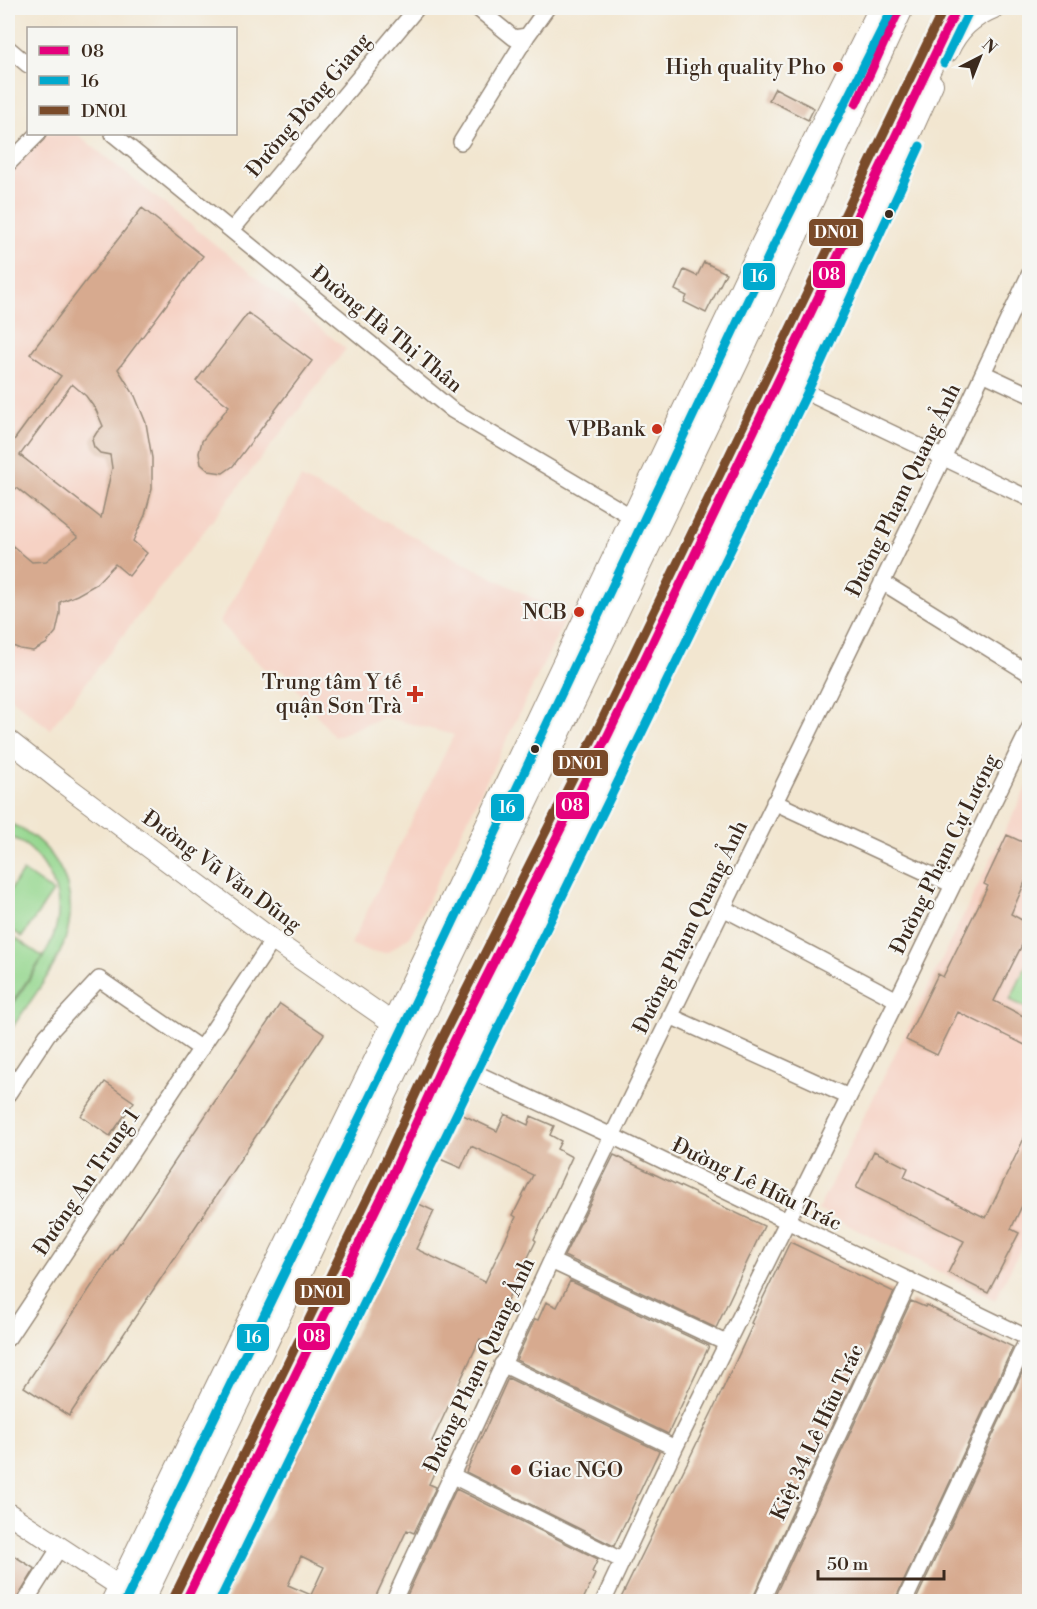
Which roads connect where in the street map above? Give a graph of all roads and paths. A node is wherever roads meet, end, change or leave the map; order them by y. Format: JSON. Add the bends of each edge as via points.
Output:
{"nodes":[{"id":1,"x":417,"y":8,"type":"edge"},
{"id":2,"x":477,"y":8,"type":"edge"},
{"id":3,"x":547,"y":8,"type":"edge"},
{"id":4,"x":879,"y":8,"type":"edge"},
{"id":5,"x":900,"y":8,"type":"edge"},
{"id":6,"x":957,"y":8,"type":"edge"},
{"id":7,"x":994,"y":8,"type":"edge"},
{"id":8,"x":527,"y":36,"type":"junction"},
{"id":9,"x":8,"y":48,"type":"edge"},
{"id":10,"x":27,"y":64,"type":"edge"},
{"id":11,"x":37,"y":135,"type":"edge"},
{"id":12,"x":114,"y":135,"type":"edge"},
{"id":13,"x":461,"y":142,"type":"dead end"},
{"id":14,"x":8,"y":164,"type":"edge"},
{"id":15,"x":232,"y":230,"type":"junction"},
{"id":16,"x":1029,"y":273,"type":"edge"},
{"id":17,"x":984,"y":373,"type":"junction"},
{"id":18,"x":787,"y":384,"type":"junction"},
{"id":19,"x":1029,"y":395,"type":"edge"},
{"id":20,"x":942,"y":458,"type":"junction"},
{"id":21,"x":1029,"y":499,"type":"edge"},
{"id":22,"x":632,"y":517,"type":"junction"},
{"id":23,"x":654,"y":530,"type":"junction"},
{"id":24,"x":882,"y":582,"type":"junction"},
{"id":25,"x":1029,"y":674,"type":"edge"},
{"id":26,"x":1029,"y":727,"type":"edge"},
{"id":27,"x":8,"y":740,"type":"edge"},
{"id":28,"x":774,"y":802,"type":"junction"},
{"id":29,"x":953,"y":885,"type":"junction"},
{"id":30,"x":723,"y":908,"type":"junction"},
{"id":31,"x":273,"y":940,"type":"junction"},
{"id":32,"x":897,"y":1000,"type":"junction"},
{"id":33,"x":670,"y":1016,"type":"junction"},
{"id":34,"x":402,"y":1029,"type":"junction"},
{"id":35,"x":201,"y":1049,"type":"junction"},
{"id":36,"x":455,"y":1062,"type":"junction"},
{"id":37,"x":8,"y":1094,"type":"edge"},
{"id":38,"x":849,"y":1097,"type":"junction"},
{"id":39,"x":612,"y":1136,"type":"junction"},
{"id":40,"x":787,"y":1221,"type":"junction"},
{"id":41,"x":551,"y":1261,"type":"junction"},
{"id":42,"x":910,"y":1280,"type":"junction"},
{"id":43,"x":8,"y":1338,"type":"edge"},
{"id":44,"x":1029,"y":1339,"type":"edge"},
{"id":45,"x":726,"y":1343,"type":"junction"},
{"id":46,"x":502,"y":1364,"type":"junction"},
{"id":47,"x":675,"y":1448,"type":"junction"},
{"id":48,"x":451,"y":1474,"type":"junction"},
{"id":49,"x":8,"y":1513,"type":"edge"},
{"id":50,"x":60,"y":1547,"type":"junction"},
{"id":51,"x":621,"y":1560,"type":"junction"},
{"id":52,"x":115,"y":1594,"type":"edge"},
{"id":53,"x":140,"y":1601,"type":"edge"},
{"id":54,"x":25,"y":1602,"type":"edge"},
{"id":55,"x":184,"y":1602,"type":"edge"},
{"id":56,"x":205,"y":1602,"type":"edge"},
{"id":57,"x":393,"y":1602,"type":"edge"},
{"id":58,"x":603,"y":1602,"type":"edge"},
{"id":59,"x":761,"y":1602,"type":"edge"},
{"id":60,"x":904,"y":1602,"type":"edge"}],
"edges":[{"from":1,"to":15,"type":"street","name":"Đường Đông Giang"},
{"from":2,"to":8,"type":"street","via":[[514,38]]},
{"from":3,"to":8,"type":"street"},
{"from":4,"to":22,"type":"street","via":[[762,242]]},
{"from":5,"to":23,"type":"highway"},
{"from":6,"to":18,"type":"highway"},
{"from":7,"to":18,"type":"street","via":[[968,21],[954,38],[909,141]]},
{"from":8,"to":13,"type":"street"},
{"from":9,"to":10,"type":"street"},
{"from":11,"to":14,"type":"street"},
{"from":12,"to":15,"type":"street","name":"Đường Hà Thị Thân"},
{"from":15,"to":22,"type":"street","name":"Đường Hà Thị Thân","via":[[452,410]]},
{"from":16,"to":17,"type":"street","name":"Đường Phạm Quang Ảnh"},
{"from":17,"to":19,"type":"street"},
{"from":17,"to":20,"type":"street","name":"Đường Phạm Quang Ảnh"},
{"from":18,"to":20,"type":"street"},
{"from":18,"to":36,"type":"highway","via":[[609,733]]},
{"from":20,"to":21,"type":"street"},
{"from":20,"to":24,"type":"street","name":"Đường Phạm Quang Ảnh"},
{"from":22,"to":23,"type":"street","name":"Đường Hà Thị Thân"},
{"from":22,"to":34,"type":"street"},
{"from":23,"to":34,"type":"highway"},
{"from":24,"to":25,"type":"street"},
{"from":24,"to":28,"type":"street","name":"Đường Phạm Quang Ảnh"},
{"from":26,"to":29,"type":"street","name":"Đường Phạm Cự Lượng"},
{"from":27,"to":31,"type":"street","name":"Đường Vũ Văn Dũng"},
{"from":28,"to":29,"type":"street"},
{"from":28,"to":30,"type":"street","name":"Đường Phạm Quang Ảnh"},
{"from":29,"to":32,"type":"street","name":"Đường Phạm Cự Lượng"},
{"from":30,"to":32,"type":"street"},
{"from":30,"to":33,"type":"street","name":"Đường Phạm Quang Ảnh"},
{"from":31,"to":34,"type":"street","name":"Đường Vũ Văn Dũng"},
{"from":31,"to":35,"type":"street","name":"Đường An Trung 1"},
{"from":32,"to":38,"type":"street","name":"Đường Phạm Cự Lượng"},
{"from":33,"to":38,"type":"street"},
{"from":33,"to":39,"type":"street","name":"Đường Phạm Quang Ảnh"},
{"from":34,"to":36,"type":"highway"},
{"from":34,"to":52,"type":"street"},
{"from":34,"to":53,"type":"highway"},
{"from":35,"to":37,"type":"street","via":[[99,979],[47,1035]]},
{"from":35,"to":43,"type":"street","name":"Đường An Trung 1"},
{"from":36,"to":39,"type":"street","name":"Đường Lê Hữu Trác"},
{"from":36,"to":55,"type":"highway","via":[[388,1184]]},
{"from":36,"to":56,"type":"street"},
{"from":38,"to":40,"type":"street","name":"Đường Phạm Cự Lượng"},
{"from":39,"to":40,"type":"street","name":"Đường Lê Hữu Trác"},
{"from":39,"to":41,"type":"street","name":"Đường Phạm Quang Ảnh"},
{"from":40,"to":42,"type":"street","name":"Đường Lê Hữu Trác"},
{"from":40,"to":45,"type":"street","name":"Đường Phạm Cự Lượng"},
{"from":41,"to":45,"type":"street"},
{"from":41,"to":46,"type":"street","name":"Đường Phạm Quang Ảnh"},
{"from":42,"to":44,"type":"street","name":"Đường Lê Hữu Trác"},
{"from":42,"to":59,"type":"street","name":"Kiệt 34 Lê Hữu Trác"},
{"from":44,"to":60,"type":"street"},
{"from":45,"to":47,"type":"street","name":"Đường Phạm Cự Lượng"},
{"from":46,"to":47,"type":"street"},
{"from":46,"to":48,"type":"street","name":"Đường Phạm Quang Ảnh"},
{"from":47,"to":51,"type":"street","name":"Đường Phạm Cự Lượng"},
{"from":48,"to":51,"type":"street"},
{"from":48,"to":57,"type":"street","name":"Đường Phạm Quang Ảnh"},
{"from":49,"to":50,"type":"street"},
{"from":50,"to":52,"type":"street"},
{"from":50,"to":54,"type":"street"},
{"from":51,"to":58,"type":"street","name":"Đường Phạm Cự Lượng"},
{"from":52,"to":53,"type":"street"}]}
